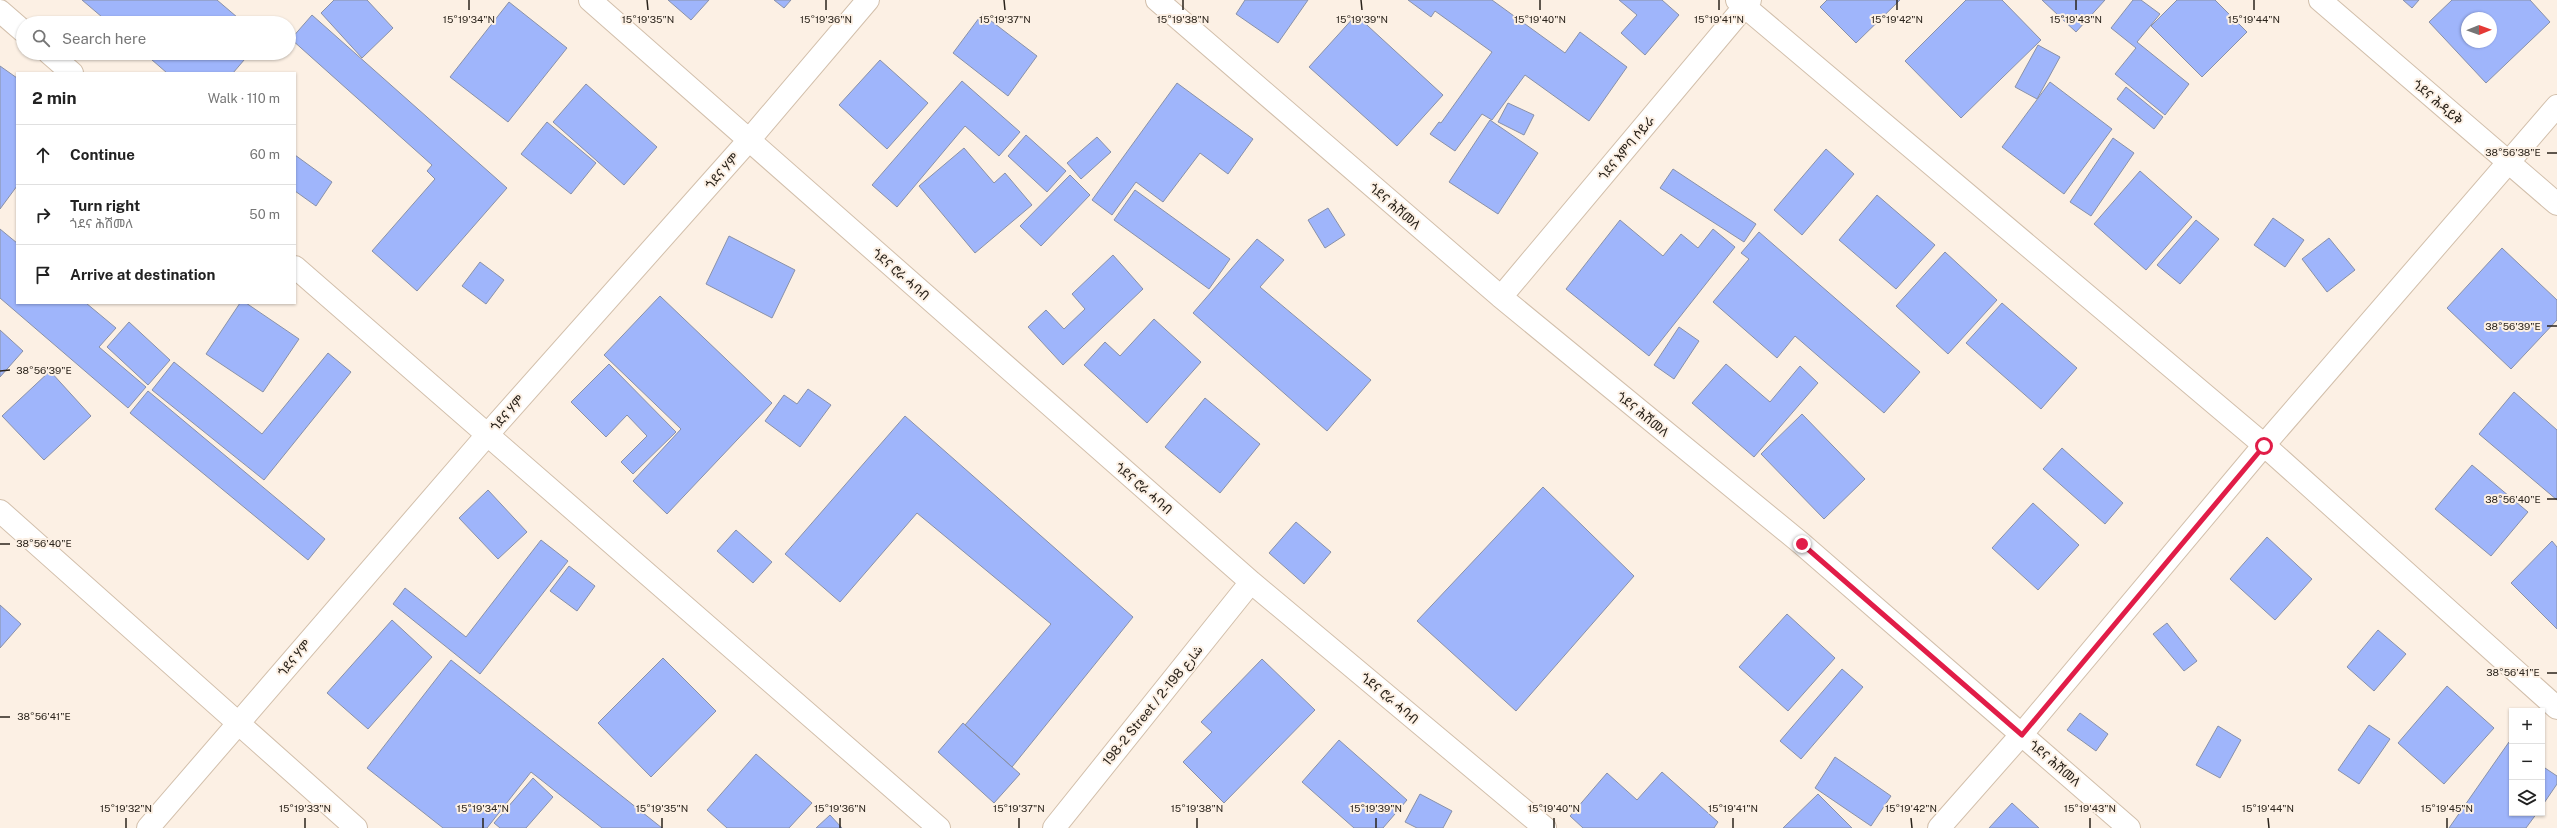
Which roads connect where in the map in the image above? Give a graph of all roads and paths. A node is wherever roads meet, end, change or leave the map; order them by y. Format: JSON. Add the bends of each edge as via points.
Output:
{"nodes":[{"id":1,"x":590,"y":0,"type":"edge"},
{"id":2,"x":868,"y":0,"type":"edge"},
{"id":3,"x":1157,"y":0,"type":"edge"},
{"id":4,"x":2320,"y":0,"type":"edge"},
{"id":5,"x":1744,"y":2,"type":"edge"},
{"id":6,"x":0,"y":11,"type":"edge"},
{"id":7,"x":16,"y":25,"type":"edge"},
{"id":8,"x":57,"y":60,"type":"edge"},
{"id":9,"x":71,"y":72,"type":"edge"},
{"id":10,"x":2557,"y":106,"type":"edge"},
{"id":11,"x":749,"y":140,"type":"junction"},
{"id":12,"x":2509,"y":162,"type":"junction"},
{"id":13,"x":2557,"y":204,"type":"edge"},
{"id":14,"x":296,"y":268,"type":"edge"},
{"id":15,"x":1501,"y":297,"type":"junction"},
{"id":16,"x":487,"y":435,"type":"junction"},
{"id":17,"x":2264,"y":446,"type":"junction"},
{"id":18,"x":0,"y":512,"type":"edge"},
{"id":19,"x":1251,"y":582,"type":"junction"},
{"id":20,"x":2557,"y":708,"type":"edge"},
{"id":21,"x":237,"y":724,"type":"junction"},
{"id":22,"x":2022,"y":735,"type":"junction"},
{"id":23,"x":148,"y":828,"type":"edge"},
{"id":24,"x":356,"y":828,"type":"edge"},
{"id":25,"x":939,"y":828,"type":"edge"},
{"id":26,"x":1054,"y":828,"type":"edge"},
{"id":27,"x":1545,"y":828,"type":"edge"},
{"id":28,"x":1939,"y":828,"type":"edge"},
{"id":29,"x":2129,"y":828,"type":"edge"}],
"edges":[{"from":1,"to":11,"type":"street","name":"ጎደና ሮራ ሓባብ"},
{"from":2,"to":11,"type":"street","name":"ጎደና ሃም"},
{"from":3,"to":15,"type":"street","name":"ጎደና ሕሽመለ"},
{"from":4,"to":12,"type":"street","name":"ጎደና ሕዳይቅ"},
{"from":5,"to":15,"type":"street","name":"ጎደና እምባ ሶይራ"},
{"from":5,"to":17,"type":"street"},
{"from":6,"to":7,"type":"street"},
{"from":8,"to":9,"type":"street"},
{"from":10,"to":12,"type":"street"},
{"from":11,"to":16,"type":"street","name":"ጎደና ሃም"},
{"from":11,"to":19,"type":"street","name":"ጎደና ሮራ ሓባብ"},
{"from":12,"to":13,"type":"street","name":"ጎደና ሕዳይቅ"},
{"from":12,"to":17,"type":"street"},
{"from":14,"to":16,"type":"street"},
{"from":15,"to":22,"type":"street","name":"ጎደና ሕሽመለ","via":[[1802,544]]},
{"from":16,"to":21,"type":"street","name":"ጎደና ሃም"},
{"from":16,"to":25,"type":"street"},
{"from":17,"to":20,"type":"street"},
{"from":17,"to":22,"type":"street"},
{"from":18,"to":21,"type":"street"},
{"from":19,"to":26,"type":"street","name":"198-2 Street / شارع 198-2"},
{"from":19,"to":27,"type":"street","name":"ጎደና ሮራ ሓባብ"},
{"from":21,"to":23,"type":"street","name":"ጎደና ሃም"},
{"from":21,"to":24,"type":"street"},
{"from":22,"to":28,"type":"street"},
{"from":22,"to":29,"type":"street","name":"ጎደና ሕሽመለ"}]}
